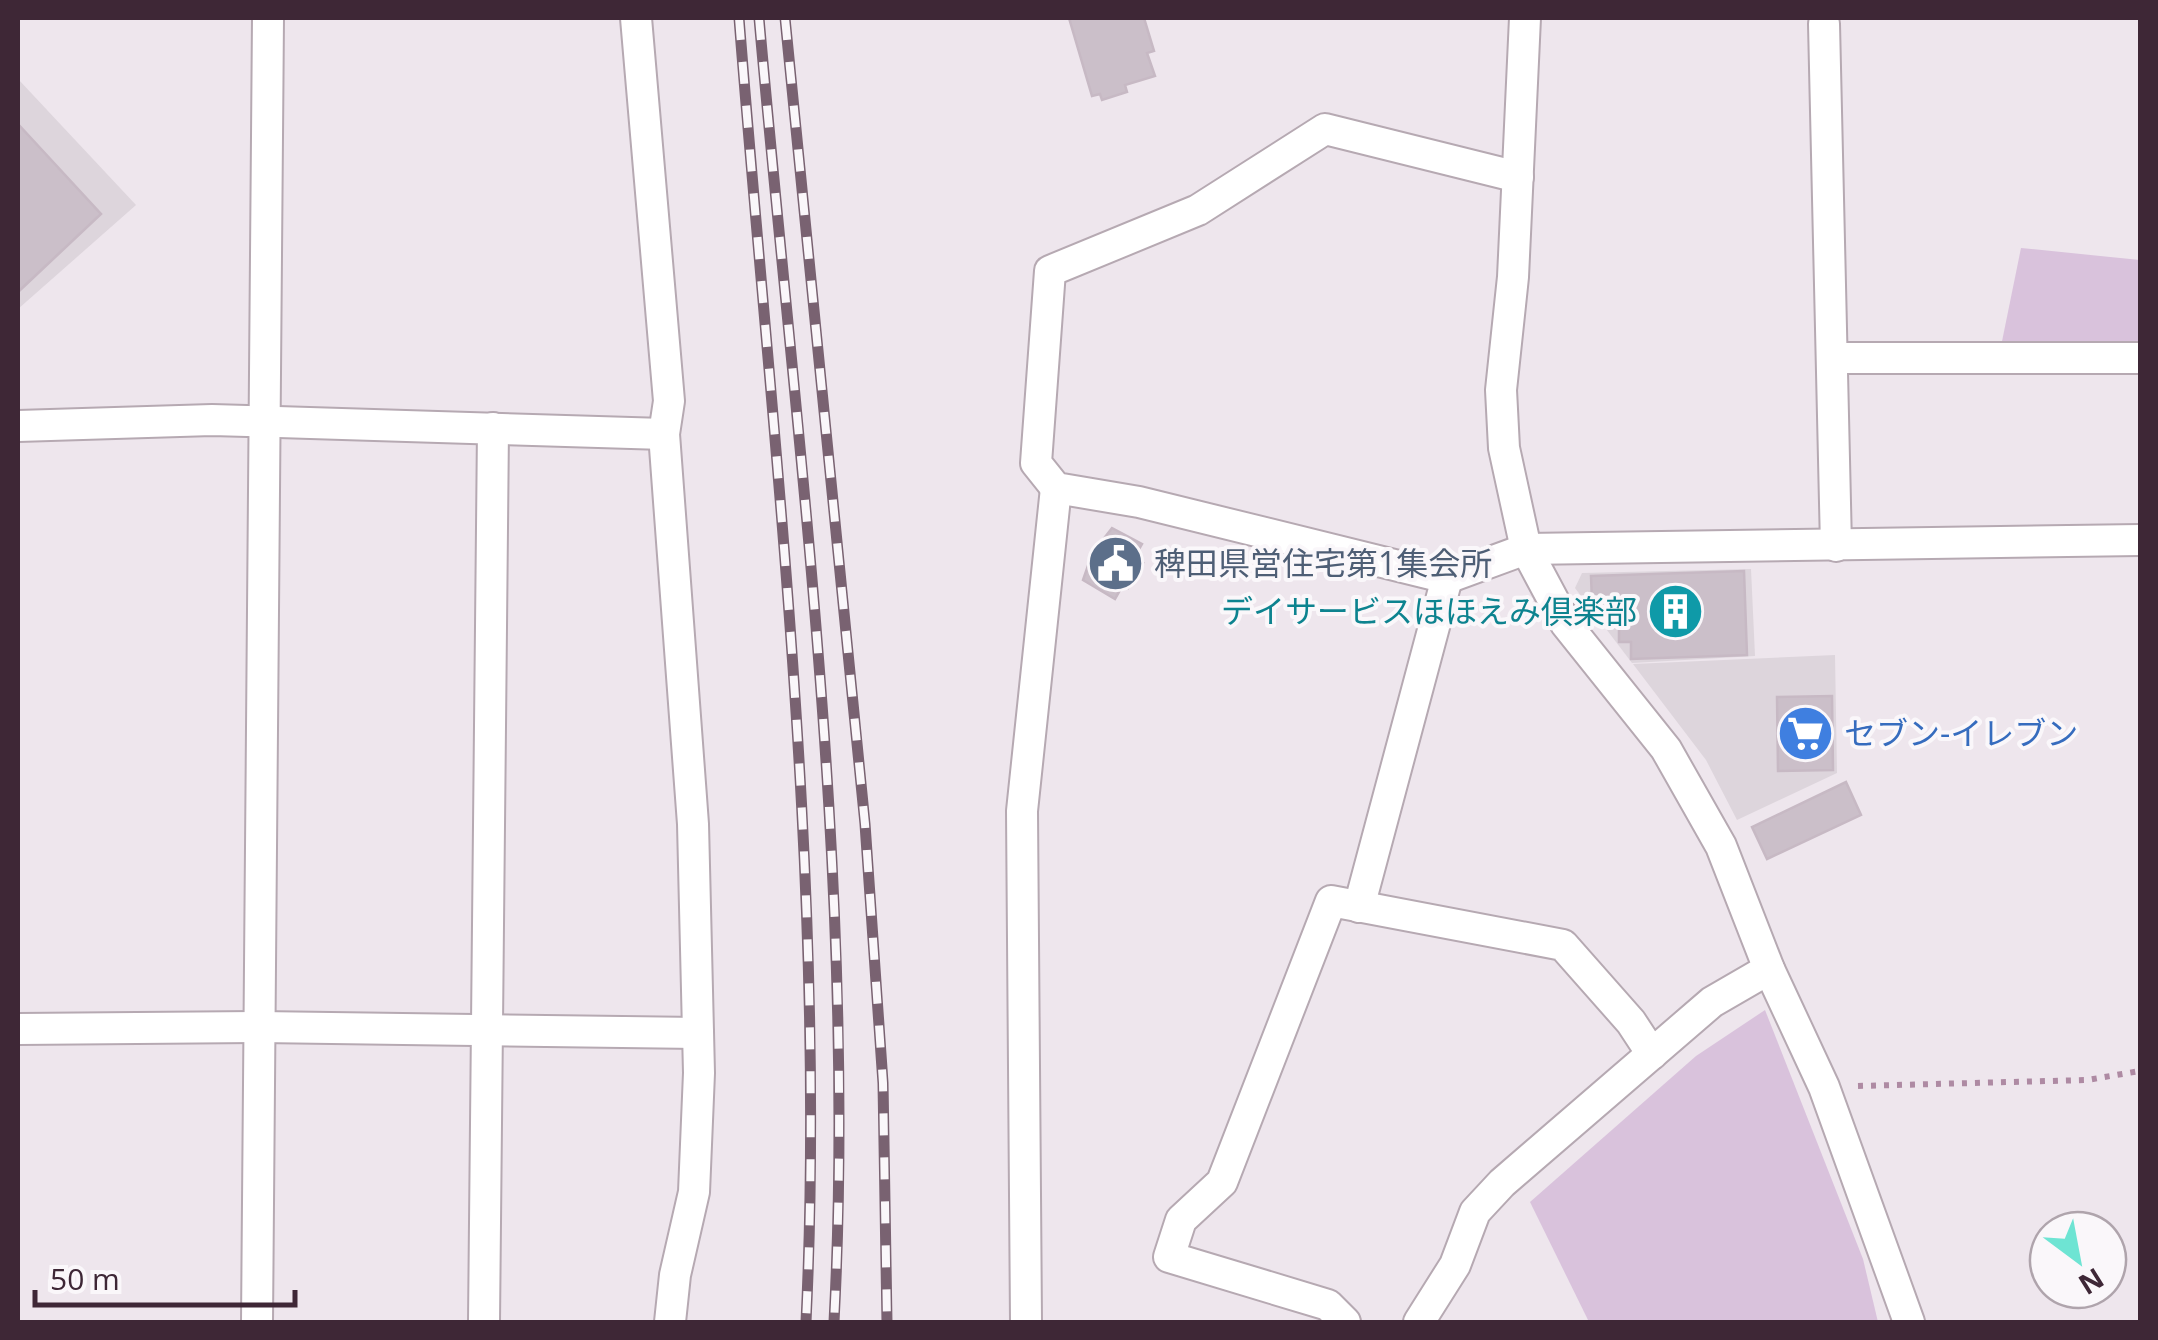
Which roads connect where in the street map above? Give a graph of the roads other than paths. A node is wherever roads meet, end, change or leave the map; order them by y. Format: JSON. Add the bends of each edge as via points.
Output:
{"nodes":[{"id":1,"x":268,"y":18,"type":"edge"},
{"id":2,"x":636,"y":18,"type":"edge"},
{"id":3,"x":1525,"y":18,"type":"edge"},
{"id":4,"x":1824,"y":24,"type":"dead end"},
{"id":5,"x":1518,"y":177,"type":"junction"},
{"id":6,"x":1835,"y":358,"type":"junction"},
{"id":7,"x":2140,"y":358,"type":"edge"},
{"id":8,"x":265,"y":424,"type":"junction"},
{"id":9,"x":18,"y":426,"type":"edge"},
{"id":10,"x":494,"y":428,"type":"junction"},
{"id":11,"x":664,"y":434,"type":"junction"},
{"id":12,"x":1056,"y":488,"type":"junction"},
{"id":13,"x":2140,"y":540,"type":"edge"},
{"id":14,"x":1836,"y":546,"type":"junction"},
{"id":15,"x":1526,"y":549,"type":"junction"},
{"id":16,"x":1447,"y":578,"type":"junction"},
{"id":17,"x":1359,"y":907,"type":"junction"},
{"id":18,"x":1769,"y":969,"type":"junction"},
{"id":19,"x":260,"y":1027,"type":"junction"},
{"id":20,"x":18,"y":1029,"type":"edge"},
{"id":21,"x":485,"y":1033,"type":"junction"},
{"id":22,"x":698,"y":1034,"type":"junction"},
{"id":23,"x":1652,"y":1054,"type":"junction"},
{"id":24,"x":257,"y":1322,"type":"edge"},
{"id":25,"x":484,"y":1322,"type":"edge"},
{"id":26,"x":670,"y":1322,"type":"edge"},
{"id":27,"x":1026,"y":1322,"type":"edge"},
{"id":28,"x":1345,"y":1322,"type":"edge"},
{"id":29,"x":1419,"y":1322,"type":"edge"},
{"id":30,"x":1909,"y":1322,"type":"edge"}],
"edges":[{"from":1,"to":8,"type":"street"},
{"from":2,"to":11,"type":"street","via":[[669,401]]},
{"from":3,"to":5,"type":"street"},
{"from":4,"to":6,"type":"street"},
{"from":5,"to":12,"type":"street","via":[[1325,129],[1198,210],[1050,271],[1036,462]]},
{"from":5,"to":15,"type":"street","via":[[1501,390],[1504,448]]},
{"from":6,"to":7,"type":"street"},
{"from":6,"to":14,"type":"street"},
{"from":8,"to":9,"type":"street"},
{"from":8,"to":10,"type":"street"},
{"from":8,"to":19,"type":"street"},
{"from":10,"to":11,"type":"street"},
{"from":10,"to":21,"type":"street"},
{"from":11,"to":22,"type":"street","via":[[693,824]]},
{"from":12,"to":16,"type":"street"},
{"from":12,"to":27,"type":"street","via":[[1022,811]]},
{"from":13,"to":14,"type":"street"},
{"from":14,"to":15,"type":"street"},
{"from":15,"to":16,"type":"street"},
{"from":15,"to":18,"type":"street","via":[[1566,624],[1666,749],[1721,846]]},
{"from":16,"to":17,"type":"street"},
{"from":17,"to":23,"type":"street","via":[[1563,945]]},
{"from":17,"to":28,"type":"street","via":[[1330,901],[1222,1182],[1181,1220],[1169,1257],[1328,1306]]},
{"from":18,"to":23,"type":"street","via":[[1712,1002]]},
{"from":18,"to":30,"type":"street","via":[[1824,1088]]},
{"from":19,"to":20,"type":"street"},
{"from":19,"to":21,"type":"street"},
{"from":19,"to":24,"type":"street"},
{"from":21,"to":22,"type":"street"},
{"from":21,"to":25,"type":"street"},
{"from":22,"to":26,"type":"street","via":[[694,1192]]},
{"from":23,"to":29,"type":"street","via":[[1475,1212],[1454,1265]]}]}
